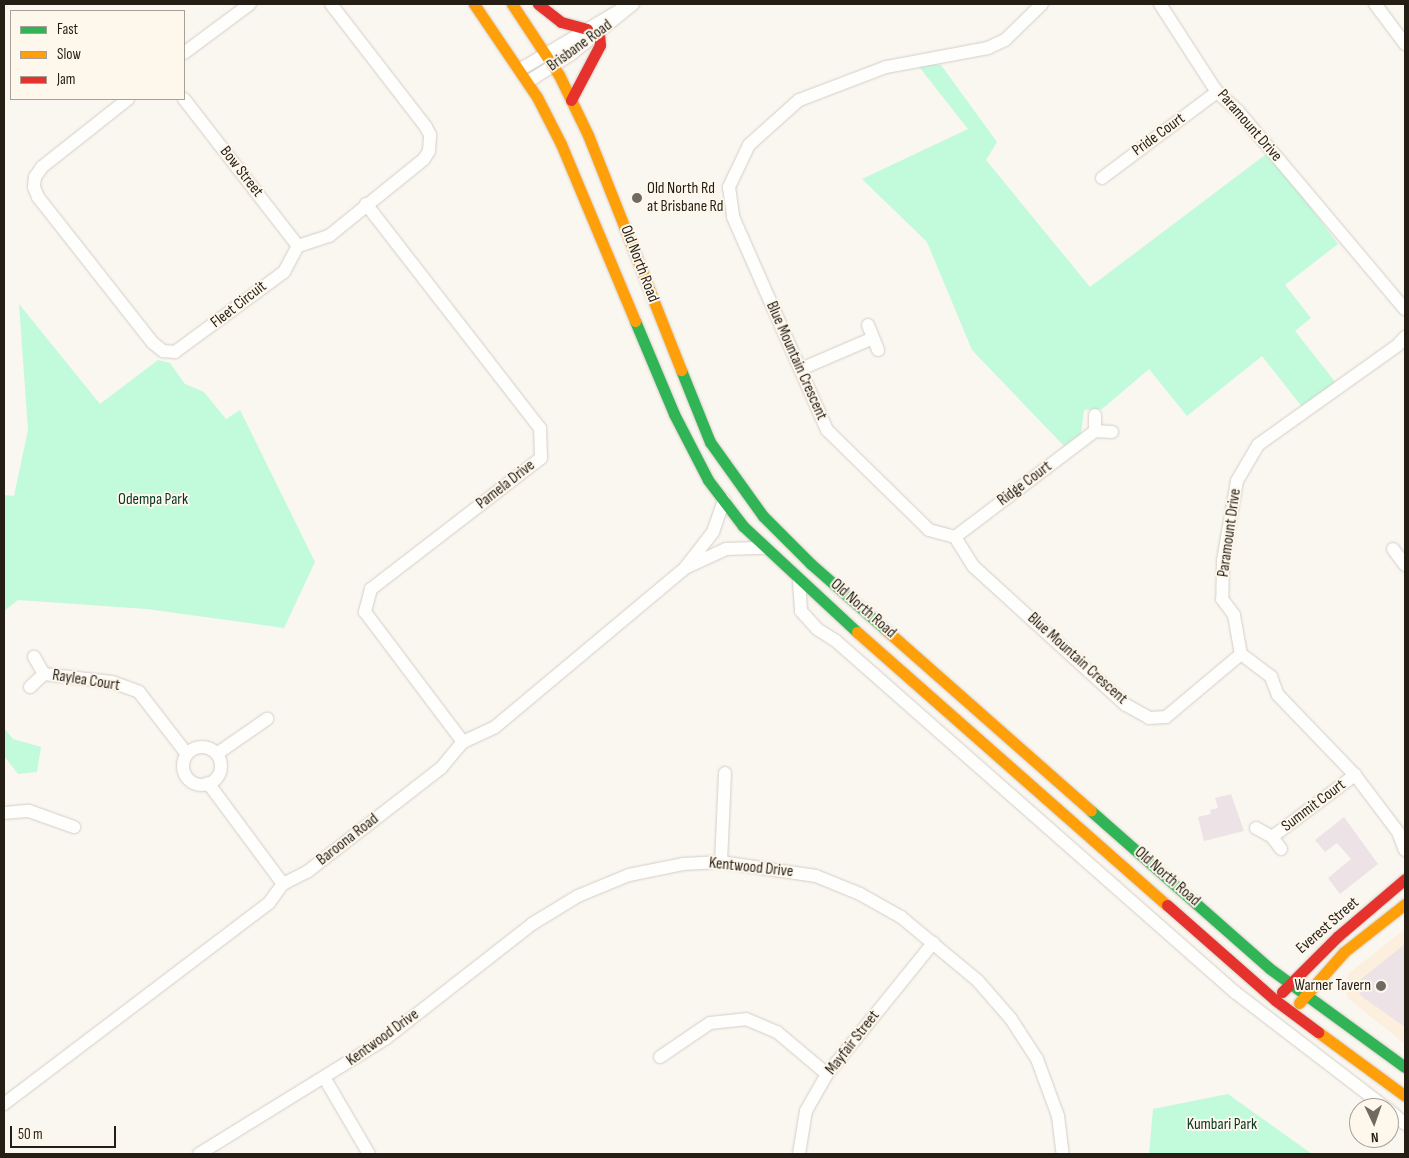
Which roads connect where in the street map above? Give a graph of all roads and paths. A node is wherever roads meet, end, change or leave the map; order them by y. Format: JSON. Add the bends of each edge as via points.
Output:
{"nodes":[{"id":1,"x":250,"y":4,"type":"edge"},
{"id":2,"x":330,"y":4,"type":"edge"},
{"id":3,"x":474,"y":4,"type":"edge"},
{"id":4,"x":512,"y":4,"type":"edge"},
{"id":5,"x":538,"y":4,"type":"edge"},
{"id":6,"x":1042,"y":4,"type":"edge"},
{"id":7,"x":1160,"y":4,"type":"edge"},
{"id":8,"x":1375,"y":4,"type":"edge"},
{"id":9,"x":630,"y":5,"type":"edge"},
{"id":10,"x":593,"y":31,"type":"junction"},
{"id":11,"x":1405,"y":44,"type":"edge"},
{"id":12,"x":185,"y":52,"type":"edge"},
{"id":13,"x":550,"y":61,"type":"junction"},
{"id":14,"x":521,"y":69,"type":"junction"},
{"id":15,"x":528,"y":81,"type":"junction"},
{"id":16,"x":1217,"y":92,"type":"junction"},
{"id":17,"x":127,"y":100,"type":"edge"},
{"id":18,"x":185,"y":100,"type":"edge"},
{"id":19,"x":572,"y":100,"type":"junction"},
{"id":20,"x":1102,"y":178,"type":"dead end"},
{"id":21,"x":366,"y":204,"type":"junction"},
{"id":22,"x":298,"y":246,"type":"junction"},
{"id":23,"x":1405,"y":309,"type":"edge"},
{"id":24,"x":868,"y":325,"type":"dead end"},
{"id":25,"x":1405,"y":337,"type":"edge"},
{"id":26,"x":801,"y":369,"type":"junction"},
{"id":27,"x":1095,"y":414,"type":"dead end"},
{"id":28,"x":1095,"y":430,"type":"junction"},
{"id":29,"x":1112,"y":432,"type":"dead end"},
{"id":30,"x":724,"y":500,"type":"junction"},
{"id":31,"x":955,"y":536,"type":"junction"},
{"id":32,"x":764,"y":548,"type":"junction"},
{"id":33,"x":1393,"y":549,"type":"dead end"},
{"id":34,"x":1405,"y":566,"type":"edge"},
{"id":35,"x":685,"y":568,"type":"junction"},
{"id":36,"x":800,"y":582,"type":"junction"},
{"id":37,"x":1241,"y":654,"type":"junction"},
{"id":38,"x":34,"y":657,"type":"dead end"},
{"id":39,"x":44,"y":674,"type":"junction"},
{"id":40,"x":30,"y":687,"type":"dead end"},
{"id":41,"x":267,"y":719,"type":"dead end"},
{"id":42,"x":463,"y":742,"type":"junction"},
{"id":43,"x":218,"y":753,"type":"junction"},
{"id":44,"x":187,"y":754,"type":"junction"},
{"id":45,"x":725,"y":773,"type":"dead end"},
{"id":46,"x":1355,"y":775,"type":"junction"},
{"id":47,"x":208,"y":783,"type":"junction"},
{"id":48,"x":4,"y":813,"type":"edge"},
{"id":49,"x":74,"y":827,"type":"dead end"},
{"id":50,"x":1256,"y":828,"type":"dead end"},
{"id":51,"x":1402,"y":835,"type":"edge"},
{"id":52,"x":1272,"y":837,"type":"junction"},
{"id":53,"x":1281,"y":848,"type":"dead end"},
{"id":54,"x":1405,"y":850,"type":"edge"},
{"id":55,"x":721,"y":862,"type":"junction"},
{"id":56,"x":1405,"y":879,"type":"edge"},
{"id":57,"x":282,"y":884,"type":"junction"},
{"id":58,"x":1405,"y":904,"type":"edge"},
{"id":59,"x":933,"y":943,"type":"junction"},
{"id":60,"x":1291,"y":983,"type":"junction"},
{"id":61,"x":1306,"y":995,"type":"junction"},
{"id":62,"x":1275,"y":1000,"type":"junction"},
{"id":63,"x":1291,"y":1013,"type":"junction"},
{"id":64,"x":660,"y":1056,"type":"dead end"},
{"id":65,"x":1405,"y":1067,"type":"edge"},
{"id":66,"x":827,"y":1074,"type":"junction"},
{"id":67,"x":325,"y":1079,"type":"junction"},
{"id":68,"x":1405,"y":1096,"type":"edge"},
{"id":69,"x":1374,"y":1098,"type":"edge"},
{"id":70,"x":4,"y":1104,"type":"edge"},
{"id":71,"x":200,"y":1154,"type":"edge"},
{"id":72,"x":370,"y":1154,"type":"edge"},
{"id":73,"x":799,"y":1154,"type":"edge"},
{"id":74,"x":1063,"y":1154,"type":"edge"}],
"edges":[{"from":1,"to":12,"type":"street"},
{"from":2,"to":21,"type":"street","via":[[430,135],[429,151],[424,159]]},
{"from":3,"to":14,"type":"main road","name":"Old North Road"},
{"from":4,"to":13,"type":"main road","name":"Old North Road"},
{"from":5,"to":10,"type":"main road","via":[[561,22]]},
{"from":6,"to":26,"type":"street","name":"Blue Mountain Crescent","via":[[1005,40],[988,48],[886,67],[800,100],[749,145],[730,187],[733,217]]},
{"from":7,"to":16,"type":"street","name":"Paramount Drive"},
{"from":8,"to":11,"type":"street"},
{"from":9,"to":10,"type":"street","name":"Brisbane Road","via":[[612,13]]},
{"from":10,"to":13,"type":"street","name":"Brisbane Road"},
{"from":10,"to":19,"type":"main road","via":[[600,45]]},
{"from":13,"to":14,"type":"street","name":"Brisbane Road"},
{"from":13,"to":15,"type":"street","name":"Brisbane Road"},
{"from":13,"to":19,"type":"main road","name":"Old North Road"},
{"from":14,"to":15,"type":"main road","name":"Old North Road"},
{"from":15,"to":30,"type":"main road","name":"Old North Road","via":[[561,144],[674,414],[708,480]]},
{"from":16,"to":20,"type":"street","name":"Pride Court"},
{"from":16,"to":23,"type":"street","name":"Paramount Drive","via":[[1244,118]]},
{"from":17,"to":22,"type":"street","name":"Fleet Circuit","via":[[42,167],[35,177],[34,187],[158,347],[169,352],[186,346],[284,272]]},
{"from":18,"to":22,"type":"street","name":"Bow Street"},
{"from":19,"to":60,"type":"main road","name":"Old North Road","via":[[607,180],[693,407],[726,469],[756,508],[810,564]]},
{"from":21,"to":22,"type":"street","via":[[329,236]]},
{"from":21,"to":42,"type":"street","name":"Pamela Drive","via":[[540,428],[541,458],[371,589],[365,612]]},
{"from":24,"to":26,"type":"street","via":[[874,345]]},
{"from":25,"to":37,"type":"street","name":"Paramount Drive","via":[[1258,445],[1237,481],[1223,560],[1222,599],[1234,615]]},
{"from":26,"to":31,"type":"street","name":"Blue Mountain Crescent","via":[[812,402],[827,430],[929,530]]},
{"from":27,"to":28,"type":"street"},
{"from":28,"to":29,"type":"street"},
{"from":28,"to":31,"type":"street","name":"Ridge Court"},
{"from":30,"to":32,"type":"main road","name":"Old North Road"},
{"from":30,"to":35,"type":"street","name":"Baroona Road","via":[[713,532]]},
{"from":31,"to":37,"type":"street","name":"Blue Mountain Crescent","via":[[973,566],[1126,705],[1149,718],[1166,717]]},
{"from":32,"to":35,"type":"street","name":"Baroona Road","via":[[726,548]]},
{"from":32,"to":36,"type":"main road","name":"Old North Road"},
{"from":33,"to":34,"type":"street"},
{"from":35,"to":42,"type":"street","name":"Baroona Road","via":[[494,727]]},
{"from":36,"to":62,"type":"main road","name":"Old North Road"},
{"from":36,"to":69,"type":"street","via":[[801,611],[817,629],[836,641],[1236,993]]},
{"from":37,"to":46,"type":"street","via":[[1271,677],[1278,695]]},
{"from":38,"to":39,"type":"street","name":"Raylea Court"},
{"from":39,"to":40,"type":"street","name":"Raylea Court"},
{"from":39,"to":44,"type":"street","name":"Raylea Court","via":[[112,682],[139,692]]},
{"from":41,"to":43,"type":"street"},
{"from":42,"to":57,"type":"street","name":"Baroona Road","via":[[441,768],[307,872]]},
{"from":43,"to":44,"type":"street","via":[[204,746]]},
{"from":43,"to":47,"type":"street","via":[[222,768],[214,781]]},
{"from":44,"to":47,"type":"street","via":[[182,763],[186,778],[199,785]]},
{"from":45,"to":55,"type":"street"},
{"from":46,"to":51,"type":"street"},
{"from":46,"to":52,"type":"street","name":"Summit Court"},
{"from":47,"to":57,"type":"street"},
{"from":48,"to":49,"type":"street","via":[[29,810]]},
{"from":50,"to":52,"type":"street","name":"Summit Court"},
{"from":51,"to":54,"type":"street"},
{"from":52,"to":53,"type":"street","name":"Summit Court"},
{"from":55,"to":59,"type":"street","name":"Kentwood Drive","via":[[816,876],[860,894],[901,917]]},
{"from":55,"to":67,"type":"street","name":"Kentwood Drive","via":[[683,864],[629,875],[578,896],[532,924],[386,1039]]},
{"from":56,"to":60,"type":"main road","name":"Everest Street","via":[[1338,936]]},
{"from":57,"to":70,"type":"street","name":"Baroona Road","via":[[269,903]]},
{"from":58,"to":61,"type":"main road","name":"Everest Street","via":[[1344,952]]},
{"from":59,"to":66,"type":"street","name":"Mayfair Street"},
{"from":59,"to":74,"type":"street","name":"Kentwood Drive","via":[[978,981],[1011,1019],[1037,1059],[1058,1116]]},
{"from":60,"to":61,"type":"main road","name":"Old North Road"},
{"from":60,"to":62,"type":"main road","name":"Everest Street"},
{"from":61,"to":63,"type":"main road","name":"Everest Street"},
{"from":61,"to":65,"type":"main road","name":"Old North Road"},
{"from":62,"to":63,"type":"main road","name":"Old North Road"},
{"from":63,"to":68,"type":"main road","name":"Old North Road"},
{"from":64,"to":66,"type":"street","via":[[710,1023],[746,1020],[777,1032]]},
{"from":66,"to":73,"type":"street","name":"Mayfair Street","via":[[806,1111]]},
{"from":67,"to":71,"type":"street","name":"Kentwood Drive"},
{"from":67,"to":72,"type":"street"}]}
